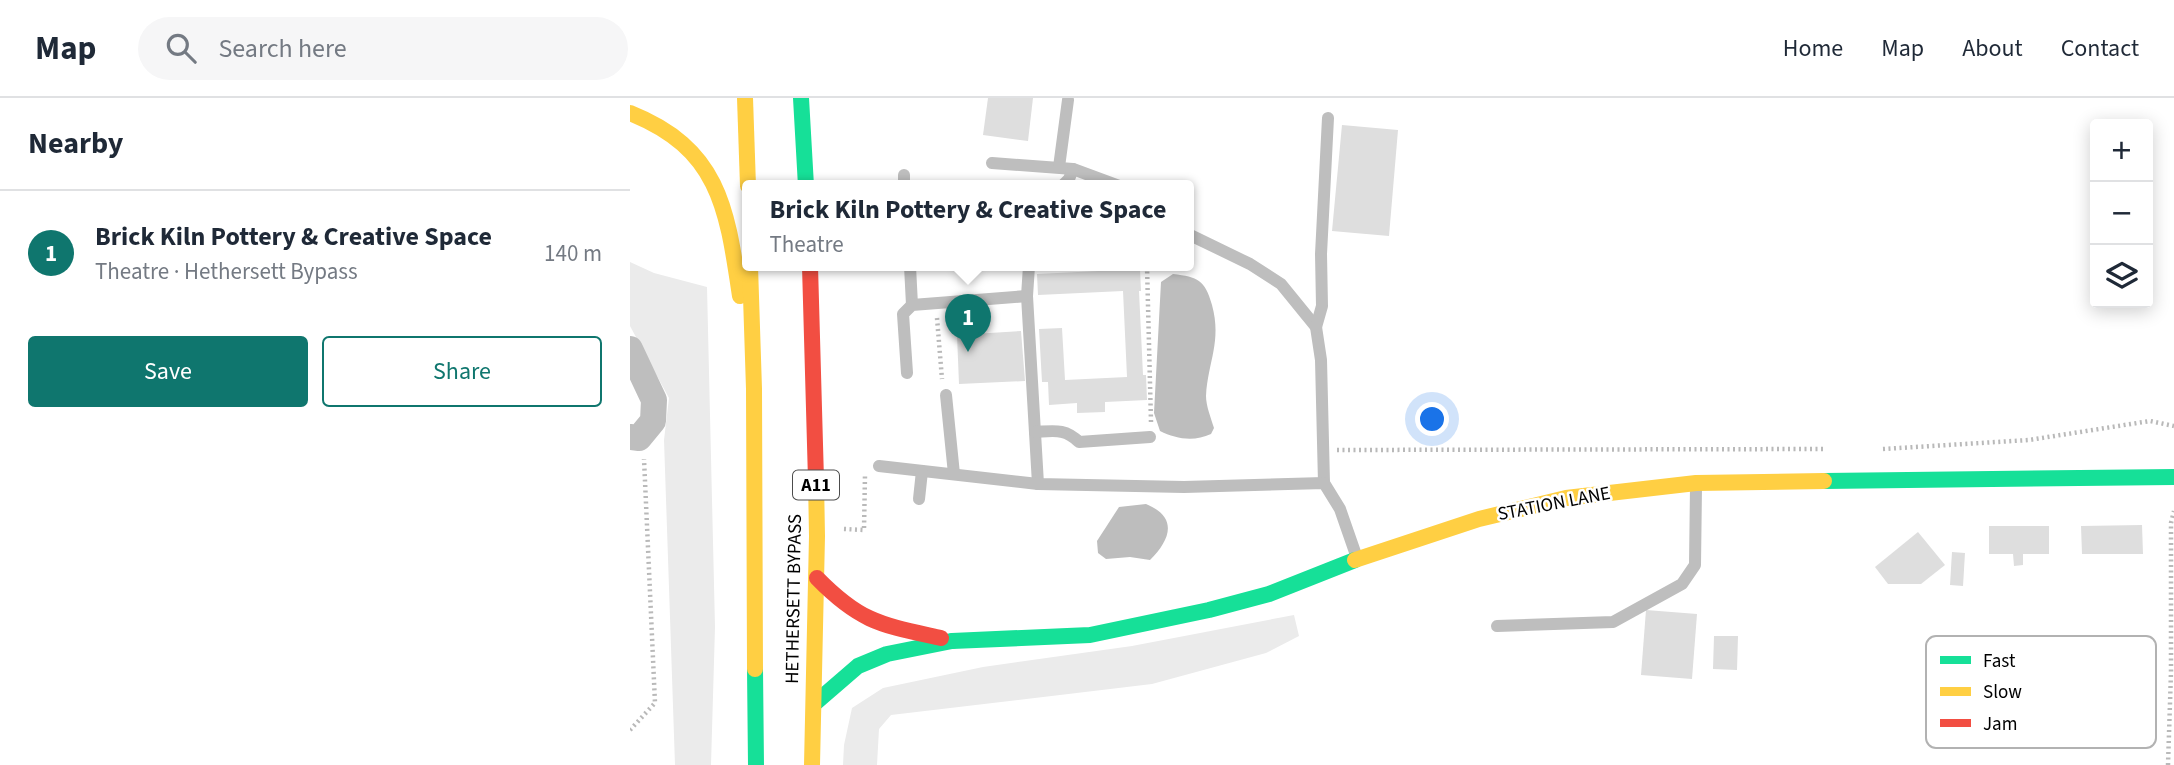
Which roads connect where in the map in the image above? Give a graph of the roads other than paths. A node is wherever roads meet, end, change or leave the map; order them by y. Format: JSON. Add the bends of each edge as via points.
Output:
{"nodes":[{"id":1,"x":745,"y":98,"type":"edge"},
{"id":2,"x":801,"y":98,"type":"edge"},
{"id":3,"x":1068,"y":100,"type":"dead end"},
{"id":4,"x":630,"y":113,"type":"edge"},
{"id":5,"x":1328,"y":118,"type":"dead end"},
{"id":6,"x":992,"y":163,"type":"dead end"},
{"id":7,"x":1066,"y":168,"type":"junction"},
{"id":8,"x":748,"y":180,"type":"edge"},
{"id":9,"x":806,"y":180,"type":"edge"},
{"id":10,"x":1068,"y":180,"type":"edge"},
{"id":11,"x":1101,"y":180,"type":"edge"},
{"id":12,"x":1194,"y":237,"type":"edge"},
{"id":13,"x":750,"y":271,"type":"edge"},
{"id":14,"x":810,"y":271,"type":"edge"},
{"id":15,"x":910,"y":271,"type":"edge"},
{"id":16,"x":1029,"y":271,"type":"edge"},
{"id":17,"x":1027,"y":296,"type":"junction"},
{"id":18,"x":912,"y":305,"type":"junction"},
{"id":19,"x":1316,"y":327,"type":"junction"},
{"id":20,"x":630,"y":349,"type":"edge"},
{"id":21,"x":907,"y":373,"type":"dead end"},
{"id":22,"x":754,"y":389,"type":"junction"},
{"id":23,"x":946,"y":395,"type":"road end"},
{"id":24,"x":1035,"y":432,"type":"junction"},
{"id":25,"x":630,"y":437,"type":"edge"},
{"id":26,"x":1150,"y":437,"type":"road end"},
{"id":27,"x":879,"y":466,"type":"road end"},
{"id":28,"x":922,"y":471,"type":"junction"},
{"id":29,"x":954,"y":474,"type":"junction"},
{"id":30,"x":2174,"y":477,"type":"edge"},
{"id":31,"x":1324,"y":483,"type":"junction"},
{"id":32,"x":1696,"y":483,"type":"junction"},
{"id":33,"x":1038,"y":484,"type":"junction"},
{"id":34,"x":919,"y":499,"type":"dead end"},
{"id":35,"x":1357,"y":559,"type":"junction"},
{"id":36,"x":817,"y":578,"type":"junction"},
{"id":37,"x":1497,"y":626,"type":"dead end"},
{"id":38,"x":952,"y":641,"type":"junction"},
{"id":39,"x":814,"y":704,"type":"junction"},
{"id":40,"x":756,"y":765,"type":"edge"},
{"id":41,"x":813,"y":765,"type":"edge"}],
"edges":[{"from":1,"to":8,"type":"main road"},
{"from":2,"to":9,"type":"main road"},
{"from":3,"to":7,"type":"lane"},
{"from":4,"to":22,"type":"main road","via":[[682,141],[714,183],[732,246]]},
{"from":5,"to":19,"type":"lane","via":[[1322,306]]},
{"from":6,"to":7,"type":"lane"},
{"from":7,"to":10,"type":"lane"},
{"from":7,"to":11,"type":"lane"},
{"from":12,"to":19,"type":"lane","via":[[1281,284]]},
{"from":13,"to":22,"type":"main road","name":"HETHERSETT BYPASS"},
{"from":14,"to":36,"type":"main road","name":"HETHERSETT BYPASS","number":"A11"},
{"from":15,"to":18,"type":"lane"},
{"from":16,"to":17,"type":"lane"},
{"from":17,"to":18,"type":"lane"},
{"from":17,"to":24,"type":"lane"},
{"from":18,"to":21,"type":"lane","via":[[902,314]]},
{"from":19,"to":31,"type":"lane"},
{"from":20,"to":25,"type":"street","via":[[654,400],[653,421],[639,438]]},
{"from":22,"to":40,"type":"main road","name":"HETHERSETT BYPASS"},
{"from":23,"to":29,"type":"lane"},
{"from":24,"to":26,"type":"lane","via":[[1070,433],[1079,442]]},
{"from":24,"to":33,"type":"lane"},
{"from":27,"to":28,"type":"lane"},
{"from":28,"to":29,"type":"lane"},
{"from":28,"to":34,"type":"lane"},
{"from":29,"to":33,"type":"lane"},
{"from":30,"to":32,"type":"main road","name":"STATION LANE"},
{"from":31,"to":33,"type":"lane","via":[[1184,487]]},
{"from":31,"to":35,"type":"lane","via":[[1340,509]]},
{"from":32,"to":35,"type":"main road","name":"STATION LANE","via":[[1566,498],[1479,519]]},
{"from":32,"to":37,"type":"lane","via":[[1695,565],[1682,584],[1613,622]]},
{"from":35,"to":38,"type":"main road","name":"STATION LANE","via":[[1269,594],[1090,635]]},
{"from":36,"to":38,"type":"main road","via":[[842,604],[862,616]]},
{"from":36,"to":39,"type":"main road","name":"HETHERSETT BYPASS","number":"A11"},
{"from":38,"to":39,"type":"main road","via":[[887,654],[858,666]]},
{"from":39,"to":41,"type":"main road","name":"HETHERSETT BYPASS","number":"A11"}]}
